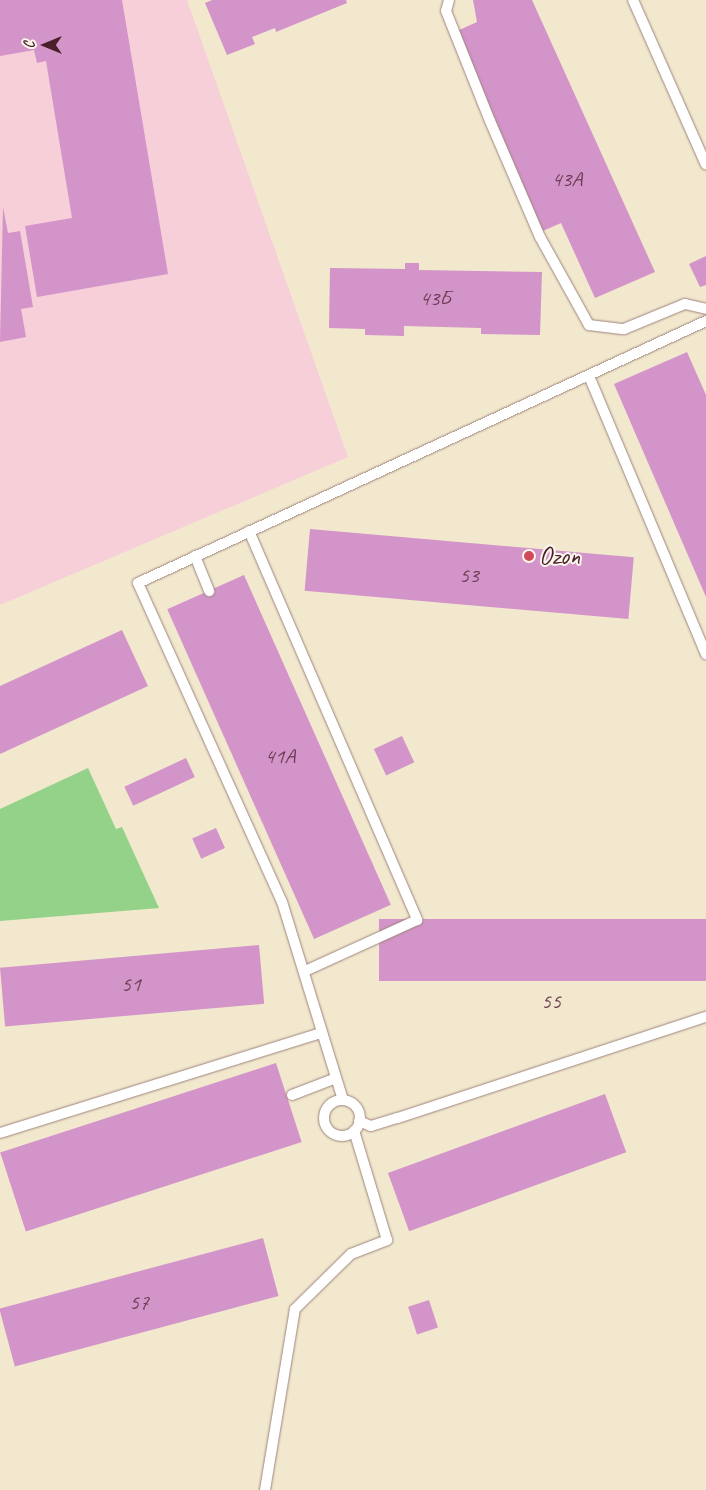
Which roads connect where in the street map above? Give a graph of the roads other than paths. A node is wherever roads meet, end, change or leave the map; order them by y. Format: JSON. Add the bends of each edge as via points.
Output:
{"nodes":[{"id":1,"x":449,"y":0,"type":"edge"},
{"id":2,"x":633,"y":0,"type":"edge"},
{"id":3,"x":706,"y":165,"type":"edge"},
{"id":4,"x":706,"y":309,"type":"edge"},
{"id":5,"x":706,"y":321,"type":"edge"},
{"id":6,"x":589,"y":376,"type":"junction"},
{"id":7,"x":249,"y":531,"type":"junction"},
{"id":8,"x":195,"y":556,"type":"junction"},
{"id":9,"x":209,"y":591,"type":"dead end"},
{"id":10,"x":706,"y":654,"type":"edge"},
{"id":11,"x":305,"y":971,"type":"junction"},
{"id":12,"x":706,"y":1017,"type":"edge"},
{"id":13,"x":322,"y":1033,"type":"junction"},
{"id":14,"x":336,"y":1078,"type":"junction"},
{"id":15,"x":292,"y":1096,"type":"dead end"},
{"id":16,"x":343,"y":1100,"type":"junction"},
{"id":17,"x":359,"y":1121,"type":"junction"},
{"id":18,"x":354,"y":1132,"type":"junction"},
{"id":19,"x":0,"y":1133,"type":"edge"},
{"id":20,"x":265,"y":1490,"type":"edge"}],
"edges":[{"from":1,"to":4,"type":"lane","via":[[446,11],[482,104],[540,237],[589,325],[624,328],[684,304]]},
{"from":2,"to":3,"type":"lane"},
{"from":5,"to":6,"type":"lane"},
{"from":6,"to":7,"type":"lane"},
{"from":6,"to":10,"type":"lane"},
{"from":7,"to":8,"type":"lane"},
{"from":7,"to":11,"type":"lane","via":[[417,920]]},
{"from":8,"to":9,"type":"lane"},
{"from":8,"to":11,"type":"lane","via":[[138,583],[282,902]]},
{"from":11,"to":13,"type":"lane"},
{"from":12,"to":17,"type":"lane","via":[[398,1118],[371,1126]]},
{"from":13,"to":14,"type":"lane"},
{"from":13,"to":19,"type":"lane"},
{"from":14,"to":15,"type":"lane"},
{"from":14,"to":16,"type":"lane"},
{"from":16,"to":17,"type":"lane","via":[[358,1110]]},
{"from":16,"to":18,"type":"lane","via":[[327,1107],[324,1123],[337,1135]]},
{"from":17,"to":18,"type":"lane"},
{"from":18,"to":20,"type":"lane","via":[[387,1240],[351,1254],[296,1309]]}]}
